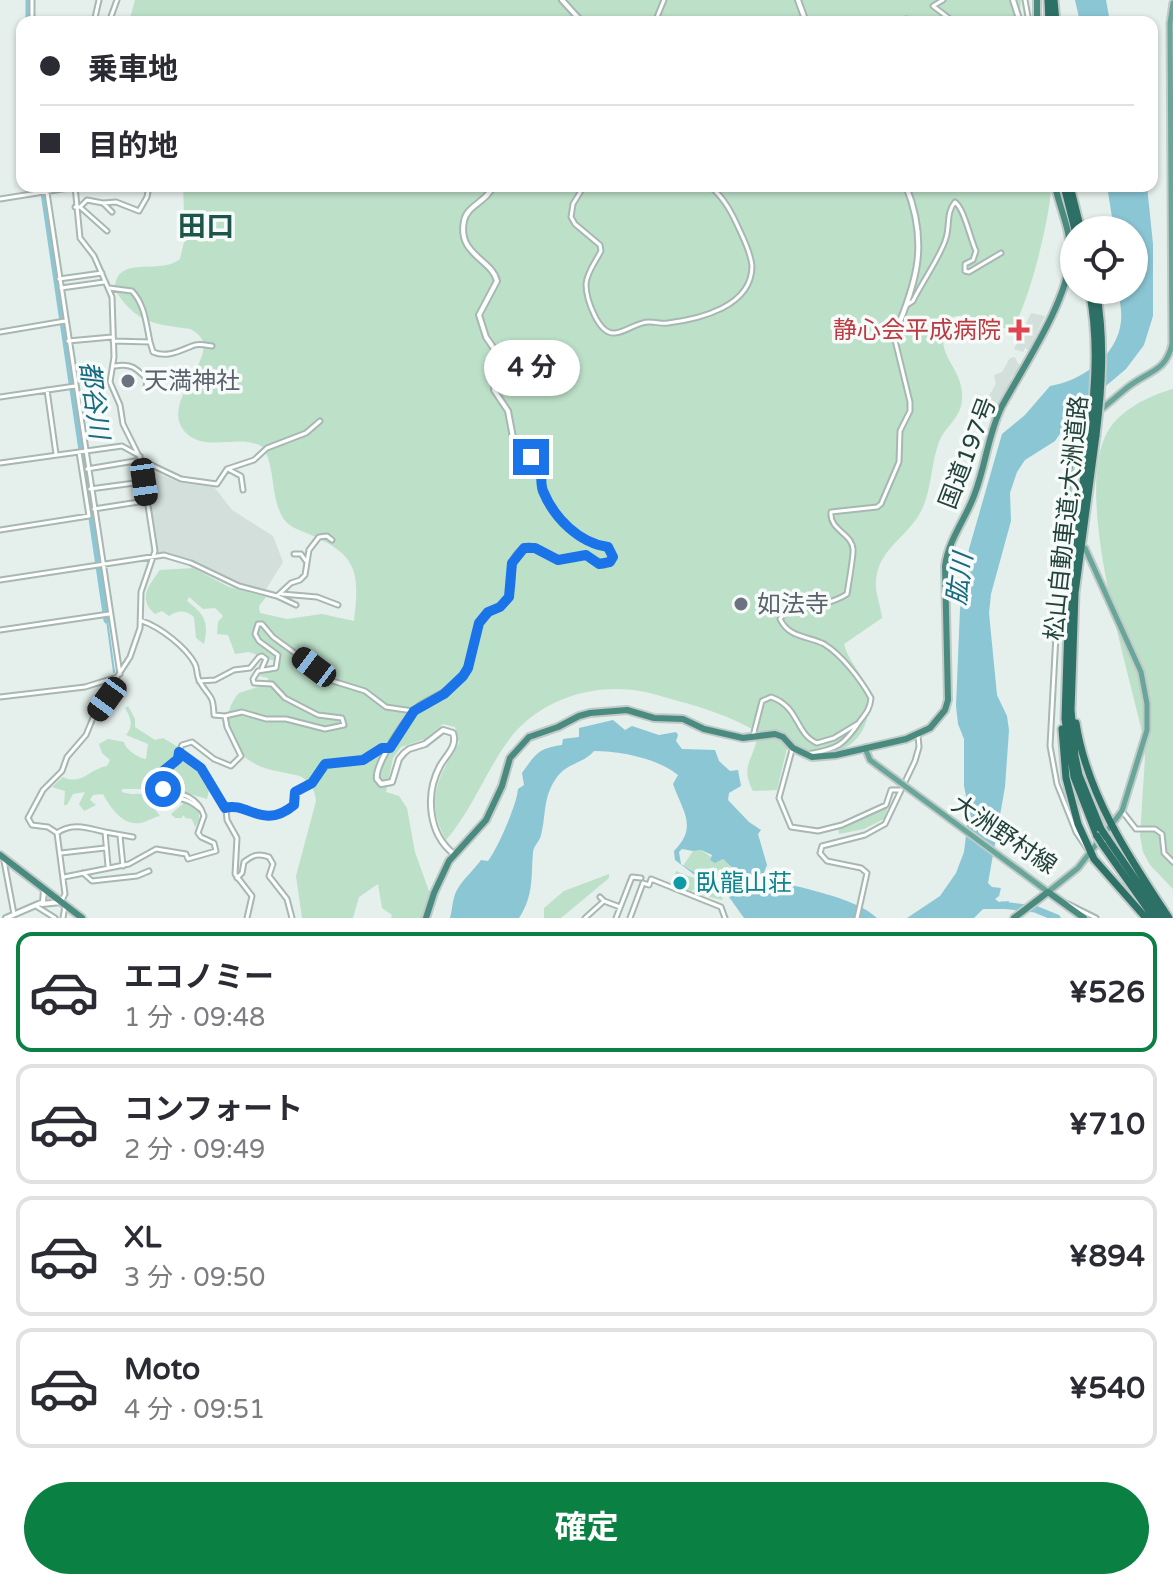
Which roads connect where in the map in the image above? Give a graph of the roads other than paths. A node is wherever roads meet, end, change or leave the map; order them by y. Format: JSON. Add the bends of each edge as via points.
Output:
{"nodes":[{"id":1,"x":562,"y":0,"type":"edge"},
{"id":2,"x":943,"y":0,"type":"edge"},
{"id":3,"x":1173,"y":3,"type":"edge"},
{"id":4,"x":577,"y":16,"type":"edge"},
{"id":5,"x":946,"y":16,"type":"edge"},
{"id":6,"x":1172,"y":111,"type":"edge"},
{"id":7,"x":44,"y":192,"type":"joint"},
{"id":8,"x":76,"y":192,"type":"edge"},
{"id":9,"x":148,"y":192,"type":"edge"},
{"id":10,"x":489,"y":192,"type":"edge"},
{"id":11,"x":580,"y":192,"type":"edge"},
{"id":12,"x":716,"y":192,"type":"edge"},
{"id":13,"x":908,"y":192,"type":"edge"},
{"id":14,"x":1057,"y":192,"type":"edge"},
{"id":15,"x":1066,"y":192,"type":"edge"},
{"id":16,"x":1071,"y":192,"type":"edge"},
{"id":17,"x":0,"y":199,"type":"edge"},
{"id":18,"x":103,"y":203,"type":"junction"},
{"id":19,"x":78,"y":207,"type":"junction"},
{"id":20,"x":112,"y":212,"type":"dead end"},
{"id":21,"x":1074,"y":216,"type":"edge"},
{"id":22,"x":1075,"y":216,"type":"edge"},
{"id":23,"x":107,"y":231,"type":"dead end"},
{"id":24,"x":1001,"y":253,"type":"dead end"},
{"id":25,"x":102,"y":273,"type":"junction"},
{"id":26,"x":59,"y":279,"type":"junction"},
{"id":27,"x":106,"y":282,"type":"junction"},
{"id":28,"x":61,"y":288,"type":"junction"},
{"id":29,"x":109,"y":288,"type":"junction"},
{"id":30,"x":1091,"y":304,"type":"edge"},
{"id":31,"x":1097,"y":304,"type":"edge"},
{"id":32,"x":907,"y":305,"type":"junction"},
{"id":33,"x":63,"y":322,"type":"junction"},
{"id":34,"x":0,"y":332,"type":"edge"},
{"id":35,"x":894,"y":336,"type":"joint"},
{"id":36,"x":113,"y":339,"type":"junction"},
{"id":37,"x":68,"y":341,"type":"junction"},
{"id":38,"x":150,"y":342,"type":"junction"},
{"id":39,"x":212,"y":346,"type":"dead end"},
{"id":40,"x":1171,"y":355,"type":"edge"},
{"id":41,"x":113,"y":368,"type":"junction"},
{"id":42,"x":73,"y":386,"type":"junction"},
{"id":43,"x":146,"y":388,"type":"dead end"},
{"id":44,"x":47,"y":390,"type":"junction"},
{"id":45,"x":0,"y":397,"type":"edge"},
{"id":46,"x":320,"y":421,"type":"dead end"},
{"id":47,"x":1092,"y":435,"type":"junction"},
{"id":48,"x":82,"y":451,"type":"junction"},
{"id":49,"x":56,"y":455,"type":"junction"},
{"id":50,"x":140,"y":458,"type":"junction"},
{"id":51,"x":0,"y":463,"type":"edge"},
{"id":52,"x":87,"y":469,"type":"junction"},
{"id":53,"x":227,"y":469,"type":"junction"},
{"id":54,"x":144,"y":482,"type":"junction"},
{"id":55,"x":90,"y":489,"type":"junction"},
{"id":56,"x":243,"y":490,"type":"dead end"},
{"id":57,"x":146,"y":500,"type":"junction"},
{"id":58,"x":1067,"y":506,"type":"junction"},
{"id":59,"x":94,"y":509,"type":"junction"},
{"id":60,"x":1072,"y":515,"type":"dead end"},
{"id":61,"x":92,"y":516,"type":"junction"},
{"id":62,"x":0,"y":530,"type":"edge"},
{"id":63,"x":332,"y":540,"type":"dead end"},
{"id":64,"x":1085,"y":548,"type":"dead end"},
{"id":65,"x":294,"y":554,"type":"dead end"},
{"id":66,"x":153,"y":557,"type":"junction"},
{"id":67,"x":306,"y":561,"type":"junction"},
{"id":68,"x":100,"y":564,"type":"junction"},
{"id":69,"x":0,"y":580,"type":"edge"},
{"id":70,"x":282,"y":594,"type":"junction"},
{"id":71,"x":277,"y":596,"type":"junction"},
{"id":72,"x":296,"y":605,"type":"dead end"},
{"id":73,"x":338,"y":605,"type":"dead end"},
{"id":74,"x":107,"y":614,"type":"junction"},
{"id":75,"x":142,"y":621,"type":"junction"},
{"id":76,"x":0,"y":630,"type":"edge"},
{"id":77,"x":1069,"y":662,"type":"junction"},
{"id":78,"x":261,"y":669,"type":"junction"},
{"id":79,"x":118,"y":676,"type":"junction"},
{"id":80,"x":199,"y":681,"type":"junction"},
{"id":81,"x":0,"y":697,"type":"edge"},
{"id":82,"x":414,"y":711,"type":"junction"},
{"id":83,"x":225,"y":716,"type":"junction"},
{"id":84,"x":859,"y":723,"type":"junction"},
{"id":85,"x":918,"y":735,"type":"junction"},
{"id":86,"x":753,"y":736,"type":"junction"},
{"id":87,"x":390,"y":748,"type":"junction"},
{"id":88,"x":793,"y":748,"type":"junction"},
{"id":89,"x":865,"y":748,"type":"junction"},
{"id":90,"x":179,"y":752,"type":"junction"},
{"id":91,"x":804,"y":755,"type":"junction"},
{"id":92,"x":899,"y":790,"type":"junction"},
{"id":93,"x":154,"y":801,"type":"dead end"},
{"id":94,"x":226,"y":809,"type":"junction"},
{"id":95,"x":1122,"y":811,"type":"junction"},
{"id":96,"x":204,"y":816,"type":"junction"},
{"id":97,"x":1112,"y":823,"type":"junction"},
{"id":98,"x":105,"y":832,"type":"junction"},
{"id":99,"x":57,"y":833,"type":"junction"},
{"id":100,"x":120,"y":836,"type":"junction"},
{"id":101,"x":133,"y":837,"type":"dead end"},
{"id":102,"x":1104,"y":841,"type":"junction"},
{"id":103,"x":106,"y":848,"type":"junction"},
{"id":104,"x":61,"y":853,"type":"junction"},
{"id":105,"x":1091,"y":853,"type":"junction"},
{"id":106,"x":454,"y":854,"type":"junction"},
{"id":107,"x":2,"y":856,"type":"edge"},
{"id":108,"x":1173,"y":862,"type":"edge"},
{"id":109,"x":123,"y":866,"type":"junction"},
{"id":110,"x":108,"y":867,"type":"junction"},
{"id":111,"x":149,"y":871,"type":"dead end"},
{"id":112,"x":83,"y":873,"type":"junction"},
{"id":113,"x":64,"y":877,"type":"junction"},
{"id":114,"x":237,"y":878,"type":"junction"},
{"id":115,"x":641,"y":878,"type":"dead end"},
{"id":116,"x":43,"y":888,"type":"junction"},
{"id":117,"x":1048,"y":892,"type":"junction"},
{"id":118,"x":600,"y":897,"type":"dead end"},
{"id":119,"x":604,"y":901,"type":"junction"},
{"id":120,"x":63,"y":904,"type":"junction"},
{"id":121,"x":1065,"y":904,"type":"junction"},
{"id":122,"x":36,"y":906,"type":"junction"},
{"id":123,"x":620,"y":907,"type":"junction"},
{"id":124,"x":10,"y":916,"type":"edge"},
{"id":125,"x":55,"y":918,"type":"edge"},
{"id":126,"x":63,"y":918,"type":"edge"},
{"id":127,"x":82,"y":918,"type":"edge"},
{"id":128,"x":247,"y":918,"type":"edge"},
{"id":129,"x":292,"y":918,"type":"edge"},
{"id":130,"x":426,"y":918,"type":"edge"},
{"id":131,"x":585,"y":918,"type":"edge"},
{"id":132,"x":616,"y":918,"type":"edge"},
{"id":133,"x":630,"y":918,"type":"edge"},
{"id":134,"x":725,"y":918,"type":"edge"},
{"id":135,"x":857,"y":918,"type":"edge"},
{"id":136,"x":1014,"y":918,"type":"edge"},
{"id":137,"x":1084,"y":918,"type":"edge"},
{"id":138,"x":1096,"y":918,"type":"edge"},
{"id":139,"x":1146,"y":918,"type":"edge"},
{"id":140,"x":1154,"y":918,"type":"edge"},
{"id":141,"x":1162,"y":918,"type":"edge"},
{"id":142,"x":1169,"y":918,"type":"edge"}],
"edges":[{"from":1,"to":4,"type":"street"},
{"from":2,"to":5,"type":"street","via":[[933,6]]},
{"from":3,"to":6,"type":"main road"},
{"from":6,"to":40,"type":"main road"},
{"from":7,"to":17,"type":"street"},
{"from":7,"to":26,"type":"street"},
{"from":8,"to":19,"type":"street"},
{"from":9,"to":18,"type":"street","via":[[139,211]]},
{"from":10,"to":82,"type":"street","via":[[463,224],[469,250],[496,276],[479,315],[501,359],[496,395],[508,411],[515,448],[541,465],[542,489],[566,526],[586,541],[608,547],[613,557],[604,565],[586,555],[558,560],[524,548],[512,563],[509,597],[479,623],[463,676]]},
{"from":11,"to":12,"type":"street","via":[[571,217],[601,251],[586,282],[587,292],[600,324],[614,333],[649,321],[666,324],[707,315],[743,290],[752,270],[750,255],[728,205]]},
{"from":13,"to":32,"type":"street","via":[[920,250]]},
{"from":14,"to":85,"type":"highway","name":"国道197号","via":[[1069,239],[1067,272],[1033,353],[992,427],[977,489],[947,551],[948,700],[938,721]]},
{"from":15,"to":21,"type":"highway"},
{"from":16,"to":22,"type":"highway"},
{"from":18,"to":19,"type":"street","via":[[87,200]]},
{"from":18,"to":20,"type":"street"},
{"from":19,"to":23,"type":"street"},
{"from":19,"to":25,"type":"street","via":[[80,238]]},
{"from":24,"to":32,"type":"street","via":[[965,271],[976,251],[962,207],[955,202],[944,245]]},
{"from":25,"to":26,"type":"street"},
{"from":25,"to":27,"type":"street"},
{"from":26,"to":28,"type":"street"},
{"from":27,"to":28,"type":"street"},
{"from":27,"to":29,"type":"street"},
{"from":28,"to":33,"type":"street"},
{"from":29,"to":36,"type":"street"},
{"from":29,"to":38,"type":"street","via":[[138,297]]},
{"from":30,"to":47,"type":"highway","name":"松山自動車道;大洲道路","bridge":true,"via":[[1096,368]]},
{"from":31,"to":47,"type":"highway","name":"松山自動車道;大洲道路","bridge":true,"via":[[1102,350]]},
{"from":32,"to":35,"type":"street"},
{"from":33,"to":34,"type":"street"},
{"from":33,"to":37,"type":"street"},
{"from":35,"to":84,"type":"street","via":[[910,402],[900,431],[899,462],[877,507],[831,512],[854,550],[847,594],[786,612],[780,619],[790,632],[826,646],[857,677],[871,698]]},
{"from":36,"to":37,"type":"street"},
{"from":36,"to":38,"type":"street"},
{"from":36,"to":41,"type":"street"},
{"from":37,"to":42,"type":"street"},
{"from":38,"to":39,"type":"street","via":[[153,352],[161,355],[194,344]]},
{"from":40,"to":58,"type":"main road","via":[[1087,422]]},
{"from":41,"to":43,"type":"street","via":[[134,365],[147,379]]},
{"from":41,"to":50,"type":"street","via":[[112,389]]},
{"from":42,"to":44,"type":"street"},
{"from":42,"to":48,"type":"street"},
{"from":44,"to":45,"type":"street"},
{"from":44,"to":49,"type":"street"},
{"from":46,"to":53,"type":"street","via":[[254,460]]},
{"from":47,"to":77,"type":"highway","name":"松山自動車道;大洲道路"},
{"from":48,"to":49,"type":"street"},
{"from":48,"to":50,"type":"street","via":[[122,446]]},
{"from":48,"to":52,"type":"street"},
{"from":48,"to":61,"type":"street"},
{"from":49,"to":51,"type":"street"},
{"from":50,"to":52,"type":"street"},
{"from":50,"to":53,"type":"street","via":[[181,479],[212,485]]},
{"from":50,"to":54,"type":"street"},
{"from":52,"to":55,"type":"street"},
{"from":53,"to":56,"type":"street","via":[[241,476]]},
{"from":54,"to":55,"type":"street"},
{"from":54,"to":57,"type":"street"},
{"from":55,"to":59,"type":"street"},
{"from":57,"to":59,"type":"street"},
{"from":57,"to":66,"type":"street"},
{"from":58,"to":60,"type":"main road"},
{"from":58,"to":105,"type":"street","via":[[1050,746],[1065,806]]},
{"from":59,"to":61,"type":"street"},
{"from":61,"to":62,"type":"street"},
{"from":61,"to":68,"type":"street"},
{"from":63,"to":67,"type":"street","via":[[319,537]]},
{"from":64,"to":95,"type":"main road","name":"大洲野村線","via":[[1146,692],[1147,730]]},
{"from":65,"to":67,"type":"street"},
{"from":66,"to":68,"type":"street"},
{"from":66,"to":71,"type":"street","via":[[174,557],[239,586]]},
{"from":66,"to":75,"type":"street","via":[[141,592]]},
{"from":67,"to":70,"type":"street","via":[[305,575]]},
{"from":68,"to":69,"type":"street"},
{"from":68,"to":74,"type":"street"},
{"from":70,"to":71,"type":"street"},
{"from":70,"to":73,"type":"street"},
{"from":71,"to":72,"type":"street"},
{"from":74,"to":76,"type":"street"},
{"from":74,"to":79,"type":"street"},
{"from":75,"to":79,"type":"street"},
{"from":75,"to":80,"type":"street","via":[[189,656]]},
{"from":77,"to":97,"type":"highway","via":[[1085,767]]},
{"from":77,"to":102,"type":"highway","name":"松山自動車道;大洲道路","bridge":true,"via":[[1075,756]]},
{"from":77,"to":105,"type":"highway","via":[[1062,712],[1065,768]]},
{"from":78,"to":80,"type":"street","via":[[266,659],[262,656],[250,668]]},
{"from":78,"to":82,"type":"street","via":[[276,668],[278,655],[259,641],[258,624],[323,678],[365,691],[386,707]]},
{"from":78,"to":83,"type":"street","via":[[254,683],[272,684],[285,698],[318,715],[342,718],[344,725],[325,729],[242,712]]},
{"from":79,"to":81,"type":"street","via":[[85,687]]},
{"from":79,"to":99,"type":"street","via":[[86,735],[30,811],[32,825]]},
{"from":80,"to":83,"type":"street","via":[[211,694],[214,715]]},
{"from":82,"to":87,"type":"street"},
{"from":83,"to":90,"type":"street","via":[[241,756],[231,766],[192,742]]},
{"from":84,"to":86,"type":"street","via":[[817,743],[805,736],[792,711],[771,697],[762,701]]},
{"from":84,"to":91,"type":"street","via":[[840,746]]},
{"from":85,"to":89,"type":"highway"},
{"from":85,"to":92,"type":"street","via":[[915,761]]},
{"from":86,"to":88,"type":"highway","via":[[775,734]]},
{"from":86,"to":106,"type":"highway","via":[[627,710],[579,716],[520,745],[486,820]]},
{"from":87,"to":94,"type":"street","via":[[363,760],[325,764],[312,783],[295,792],[292,807],[277,815]]},
{"from":87,"to":106,"type":"street","via":[[376,773],[381,784],[392,782],[399,759],[409,749],[443,730],[453,733],[454,744],[435,777],[430,806],[442,841]]},
{"from":88,"to":91,"type":"highway"},
{"from":88,"to":92,"type":"street","via":[[779,798],[791,827],[818,831],[842,825],[880,809],[891,790]]},
{"from":89,"to":91,"type":"highway"},
{"from":89,"to":117,"type":"main road","name":"大洲野村線","bridge":true,"via":[[870,760]]},
{"from":90,"to":94,"type":"street","via":[[201,768]]},
{"from":90,"to":96,"type":"street","via":[[162,772],[160,783],[198,803]]},
{"from":92,"to":135,"type":"street","via":[[889,819],[880,828],[822,846],[820,853],[827,861],[867,873]]},
{"from":93,"to":96,"type":"street","via":[[181,798]]},
{"from":94,"to":114,"type":"street","via":[[237,838]]},
{"from":95,"to":97,"type":"main road","name":"大洲野村線"},
{"from":95,"to":108,"type":"street","via":[[1136,829],[1162,834],[1164,853]]},
{"from":96,"to":109,"type":"street","via":[[198,833],[214,843],[213,853],[188,859],[186,854],[156,849]]},
{"from":97,"to":105,"type":"main road","name":"大洲野村線"},
{"from":97,"to":142,"type":"highway"},
{"from":98,"to":99,"type":"street","via":[[76,826]]},
{"from":98,"to":100,"type":"street"},
{"from":98,"to":103,"type":"street"},
{"from":99,"to":104,"type":"street"},
{"from":100,"to":101,"type":"street"},
{"from":100,"to":109,"type":"street"},
{"from":102,"to":140,"type":"highway","name":"松山自動車道;大洲道路"},
{"from":102,"to":141,"type":"highway","name":"松山自動車道;大洲道路"},
{"from":103,"to":104,"type":"street"},
{"from":103,"to":110,"type":"street"},
{"from":104,"to":113,"type":"street"},
{"from":105,"to":117,"type":"main road","name":"大洲野村線"},
{"from":105,"to":139,"type":"highway"},
{"from":106,"to":130,"type":"highway"},
{"from":107,"to":116,"type":"highway"},
{"from":107,"to":124,"type":"street"},
{"from":109,"to":110,"type":"street"},
{"from":110,"to":112,"type":"street"},
{"from":111,"to":112,"type":"street","via":[[92,881]]},
{"from":112,"to":113,"type":"street"},
{"from":113,"to":120,"type":"street"},
{"from":114,"to":128,"type":"street","via":[[252,896]]},
{"from":114,"to":129,"type":"street","via":[[251,857],[269,857],[269,876],[287,899]]},
{"from":115,"to":123,"type":"street","via":[[632,877]]},
{"from":116,"to":120,"type":"highway"},
{"from":116,"to":122,"type":"street","via":[[43,902]]},
{"from":117,"to":121,"type":"highway"},
{"from":117,"to":136,"type":"highway"},
{"from":118,"to":119,"type":"street"},
{"from":119,"to":123,"type":"street"},
{"from":119,"to":131,"type":"street"},
{"from":120,"to":122,"type":"street"},
{"from":120,"to":126,"type":"street"},
{"from":120,"to":127,"type":"highway"},
{"from":121,"to":137,"type":"highway"},
{"from":121,"to":138,"type":"street"},
{"from":122,"to":124,"type":"street"},
{"from":122,"to":125,"type":"street"},
{"from":123,"to":132,"type":"street"},
{"from":133,"to":134,"type":"street","via":[[643,883],[649,885],[651,879],[711,901]]}]}
